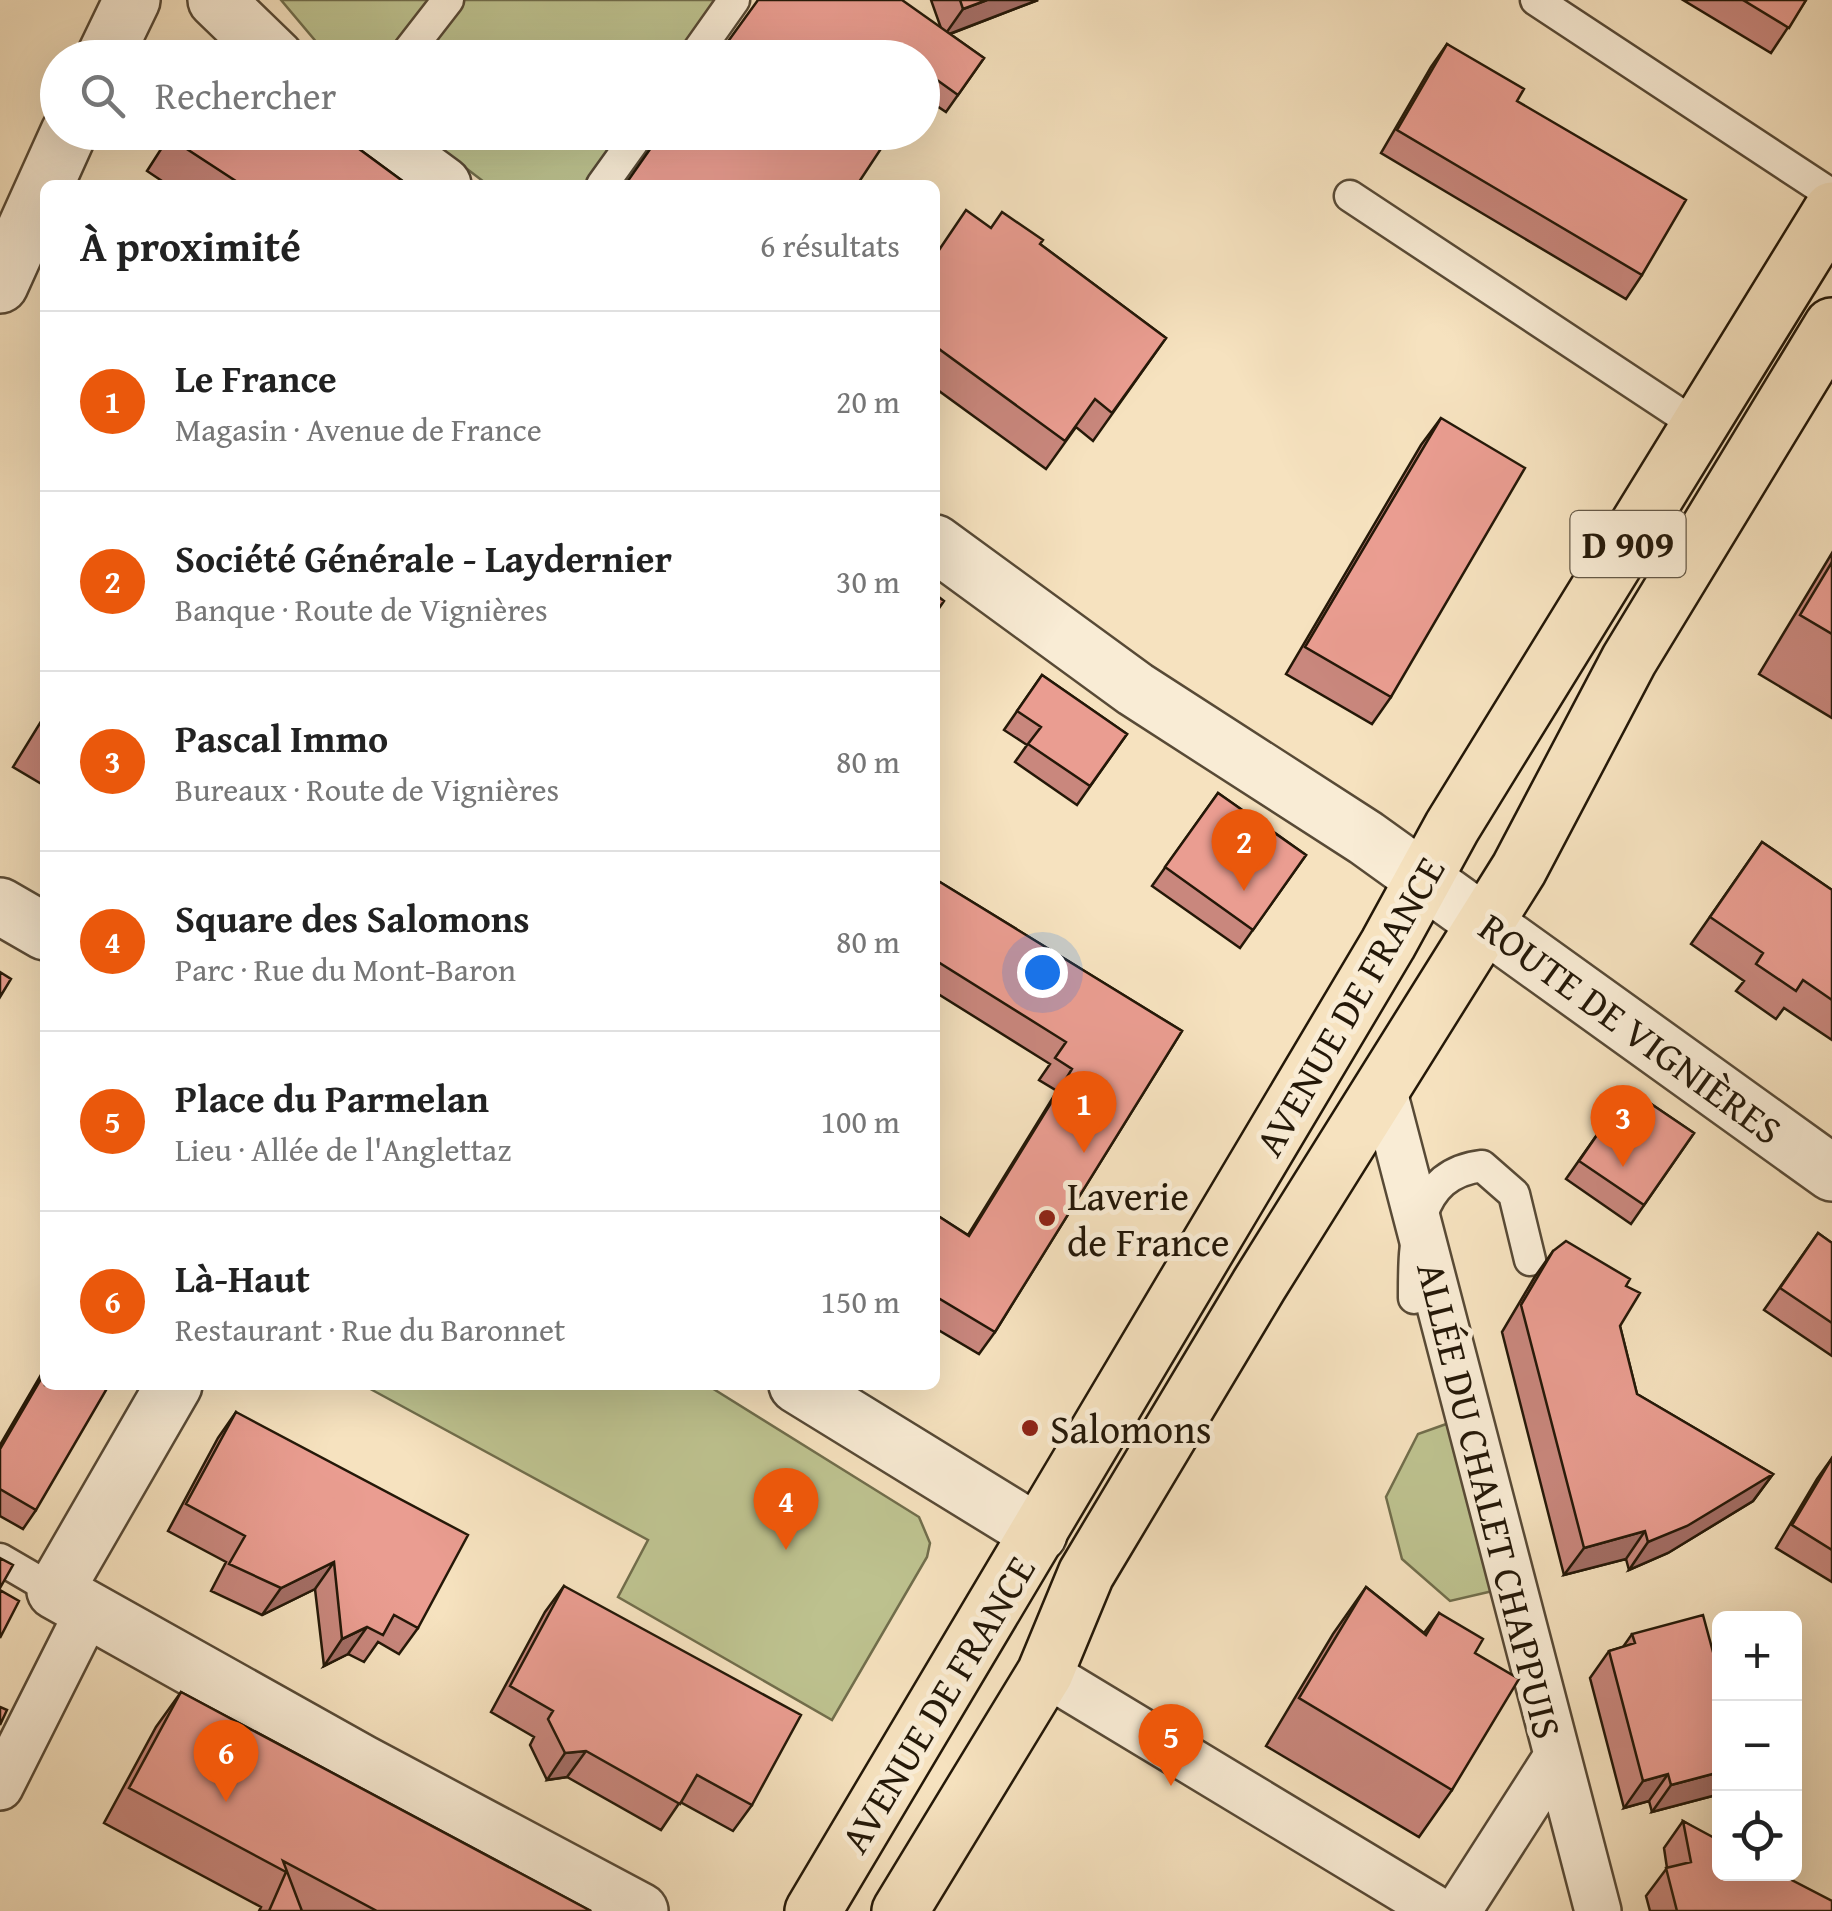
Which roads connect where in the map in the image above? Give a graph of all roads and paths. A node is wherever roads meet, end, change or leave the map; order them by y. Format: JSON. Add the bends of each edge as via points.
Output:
{"nodes":[{"id":1,"x":132,"y":0,"type":"edge"},
{"id":2,"x":216,"y":0,"type":"edge"},
{"id":3,"x":448,"y":0,"type":"edge"},
{"id":4,"x":734,"y":0,"type":"edge"},
{"id":5,"x":1536,"y":0,"type":"edge"},
{"id":6,"x":113,"y":40,"type":"edge"},
{"id":7,"x":257,"y":40,"type":"edge"},
{"id":8,"x":417,"y":40,"type":"edge"},
{"id":9,"x":706,"y":40,"type":"edge"},
{"id":10,"x":63,"y":150,"type":"edge"},
{"id":11,"x":395,"y":150,"type":"edge"},
{"id":12,"x":627,"y":150,"type":"edge"},
{"id":13,"x":52,"y":180,"type":"edge"},
{"id":14,"x":436,"y":180,"type":"edge"},
{"id":15,"x":606,"y":180,"type":"edge"},
{"id":16,"x":1832,"y":195,"type":"edge"},
{"id":17,"x":1350,"y":196,"type":"dead end"},
{"id":18,"x":1832,"y":210,"type":"edge"},
{"id":19,"x":38,"y":222,"type":"edge"},
{"id":20,"x":0,"y":284,"type":"edge"},
{"id":21,"x":1832,"y":326,"type":"edge"},
{"id":22,"x":1700,"y":428,"type":"junction"},
{"id":23,"x":940,"y":548,"type":"edge"},
{"id":24,"x":1424,"y":879,"type":"junction"},
{"id":25,"x":0,"y":906,"type":"edge"},
{"id":26,"x":1486,"y":924,"type":"junction"},
{"id":27,"x":40,"y":929,"type":"edge"},
{"id":28,"x":1382,"y":1088,"type":"junction"},
{"id":29,"x":1832,"y":1173,"type":"edge"},
{"id":30,"x":1418,"y":1217,"type":"junction"},
{"id":31,"x":1530,"y":1260,"type":"dead end"},
{"id":32,"x":1414,"y":1298,"type":"dead end"},
{"id":33,"x":172,"y":1390,"type":"edge"},
{"id":34,"x":805,"y":1390,"type":"edge"},
{"id":35,"x":1040,"y":1534,"type":"junction"},
{"id":36,"x":0,"y":1559,"type":"edge"},
{"id":37,"x":72,"y":1601,"type":"junction"},
{"id":38,"x":1045,"y":1672,"type":"junction"},
{"id":39,"x":1556,"y":1758,"type":"junction"},
{"id":40,"x":0,"y":1787,"type":"edge"},
{"id":41,"x":640,"y":1911,"type":"edge"},
{"id":42,"x":813,"y":1911,"type":"edge"},
{"id":43,"x":900,"y":1911,"type":"edge"},
{"id":44,"x":1439,"y":1911,"type":"edge"},
{"id":45,"x":1458,"y":1911,"type":"edge"},
{"id":46,"x":1598,"y":1911,"type":"edge"}],
"edges":[{"from":1,"to":6,"type":"street"},
{"from":2,"to":7,"type":"street"},
{"from":3,"to":8,"type":"lane"},
{"from":4,"to":9,"type":"lane"},
{"from":5,"to":16,"type":"lane"},
{"from":10,"to":13,"type":"street"},
{"from":11,"to":14,"type":"street"},
{"from":12,"to":15,"type":"lane"},
{"from":17,"to":22,"type":"lane"},
{"from":18,"to":22,"type":"main road","name":"AVENUE DE FRANCE","number":"D 909"},
{"from":19,"to":20,"type":"street"},
{"from":21,"to":26,"type":"main road","name":"AVENUE DE FRANCE","number":"D 909","via":[[1629,660]]},
{"from":22,"to":24,"type":"main road","name":"AVENUE DE FRANCE","number":"D 909"},
{"from":23,"to":24,"type":"street","name":"ROUTE DE VIGNIÈRES","via":[[1135,689]]},
{"from":24,"to":26,"type":"street","name":"ROUTE DE VIGNIÈRES"},
{"from":24,"to":35,"type":"main road","name":"AVENUE DE FRANCE","number":"D 909"},
{"from":25,"to":27,"type":"street"},
{"from":26,"to":28,"type":"main road","name":"AVENUE DE FRANCE","number":"D 909"},
{"from":26,"to":29,"type":"street","name":"ROUTE DE VIGNIÈRES"},
{"from":28,"to":30,"type":"street","name":"ALLÉE DU CHALET CHAPPUIS"},
{"from":28,"to":38,"type":"main road","name":"AVENUE DE FRANCE","number":"D 909","via":[[1086,1574]]},
{"from":30,"to":31,"type":"lane","via":[[1445,1180],[1482,1166],[1514,1194]]},
{"from":30,"to":32,"type":"lane"},
{"from":30,"to":39,"type":"street","name":"ALLÉE DU CHALET CHAPPUIS"},
{"from":33,"to":37,"type":"street"},
{"from":34,"to":35,"type":"street"},
{"from":35,"to":42,"type":"main road","name":"AVENUE DE FRANCE","number":"D 909"},
{"from":36,"to":37,"type":"lane"},
{"from":37,"to":40,"type":"street"},
{"from":37,"to":41,"type":"street"},
{"from":38,"to":43,"type":"main road","name":"AVENUE DE FRANCE","number":"D 909"},
{"from":38,"to":44,"type":"street"},
{"from":39,"to":45,"type":"street"},
{"from":39,"to":46,"type":"street","name":"ALLÉE DU CHALET CHAPPUIS"}]}
